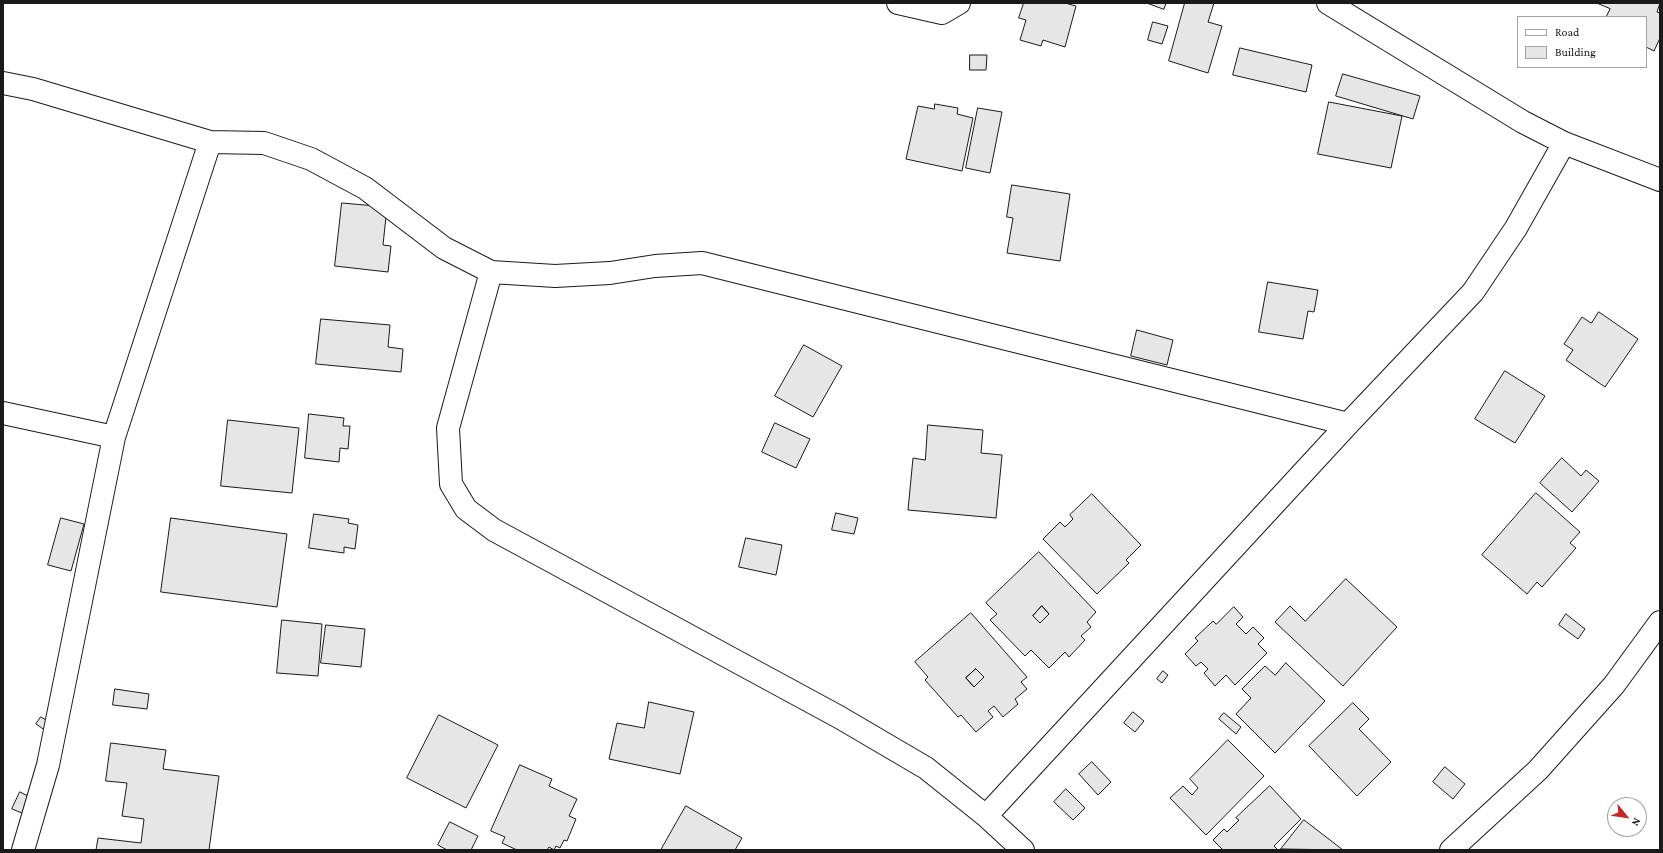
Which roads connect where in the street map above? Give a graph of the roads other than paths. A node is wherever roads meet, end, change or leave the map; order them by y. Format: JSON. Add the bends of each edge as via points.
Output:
{"nodes":[{"id":1,"x":898,"y":3,"type":"edge"},
{"id":2,"x":959,"y":3,"type":"edge"},
{"id":3,"x":1328,"y":3,"type":"edge"},
{"id":4,"x":3,"y":83,"type":"edge"},
{"id":5,"x":210,"y":142,"type":"junction"},
{"id":6,"x":1564,"y":143,"type":"junction"},
{"id":7,"x":1660,"y":180,"type":"edge"},
{"id":8,"x":490,"y":272,"type":"junction"},
{"id":9,"x":3,"y":413,"type":"edge"},
{"id":10,"x":1348,"y":424,"type":"junction"},
{"id":11,"x":114,"y":437,"type":"junction"},
{"id":12,"x":1660,"y":622,"type":"edge"},
{"id":13,"x":986,"y":816,"type":"junction"},
{"id":14,"x":22,"y":850,"type":"edge"},
{"id":15,"x":1023,"y":850,"type":"edge"},
{"id":16,"x":1451,"y":850,"type":"edge"}],
"edges":[{"from":1,"to":2,"type":"street","via":[[942,12]]},
{"from":3,"to":6,"type":"street","via":[[1523,122]]},
{"from":4,"to":5,"type":"street","via":[[33,89]]},
{"from":5,"to":8,"type":"street","via":[[264,143],[311,159],[365,188],[444,248]]},
{"from":5,"to":11,"type":"street"},
{"from":6,"to":7,"type":"street"},
{"from":6,"to":10,"type":"street","via":[[1516,228],[1473,292]]},
{"from":8,"to":10,"type":"street","via":[[563,276],[610,274],[655,266],[702,263]]},
{"from":8,"to":13,"type":"street","via":[[448,428],[451,484],[466,509],[494,530],[840,717],[926,768]]},
{"from":9,"to":11,"type":"street"},
{"from":10,"to":13,"type":"street"},
{"from":11,"to":14,"type":"street","via":[[48,765]]},
{"from":12,"to":16,"type":"street","via":[[1614,685],[1538,770]]},
{"from":13,"to":15,"type":"street"}]}
